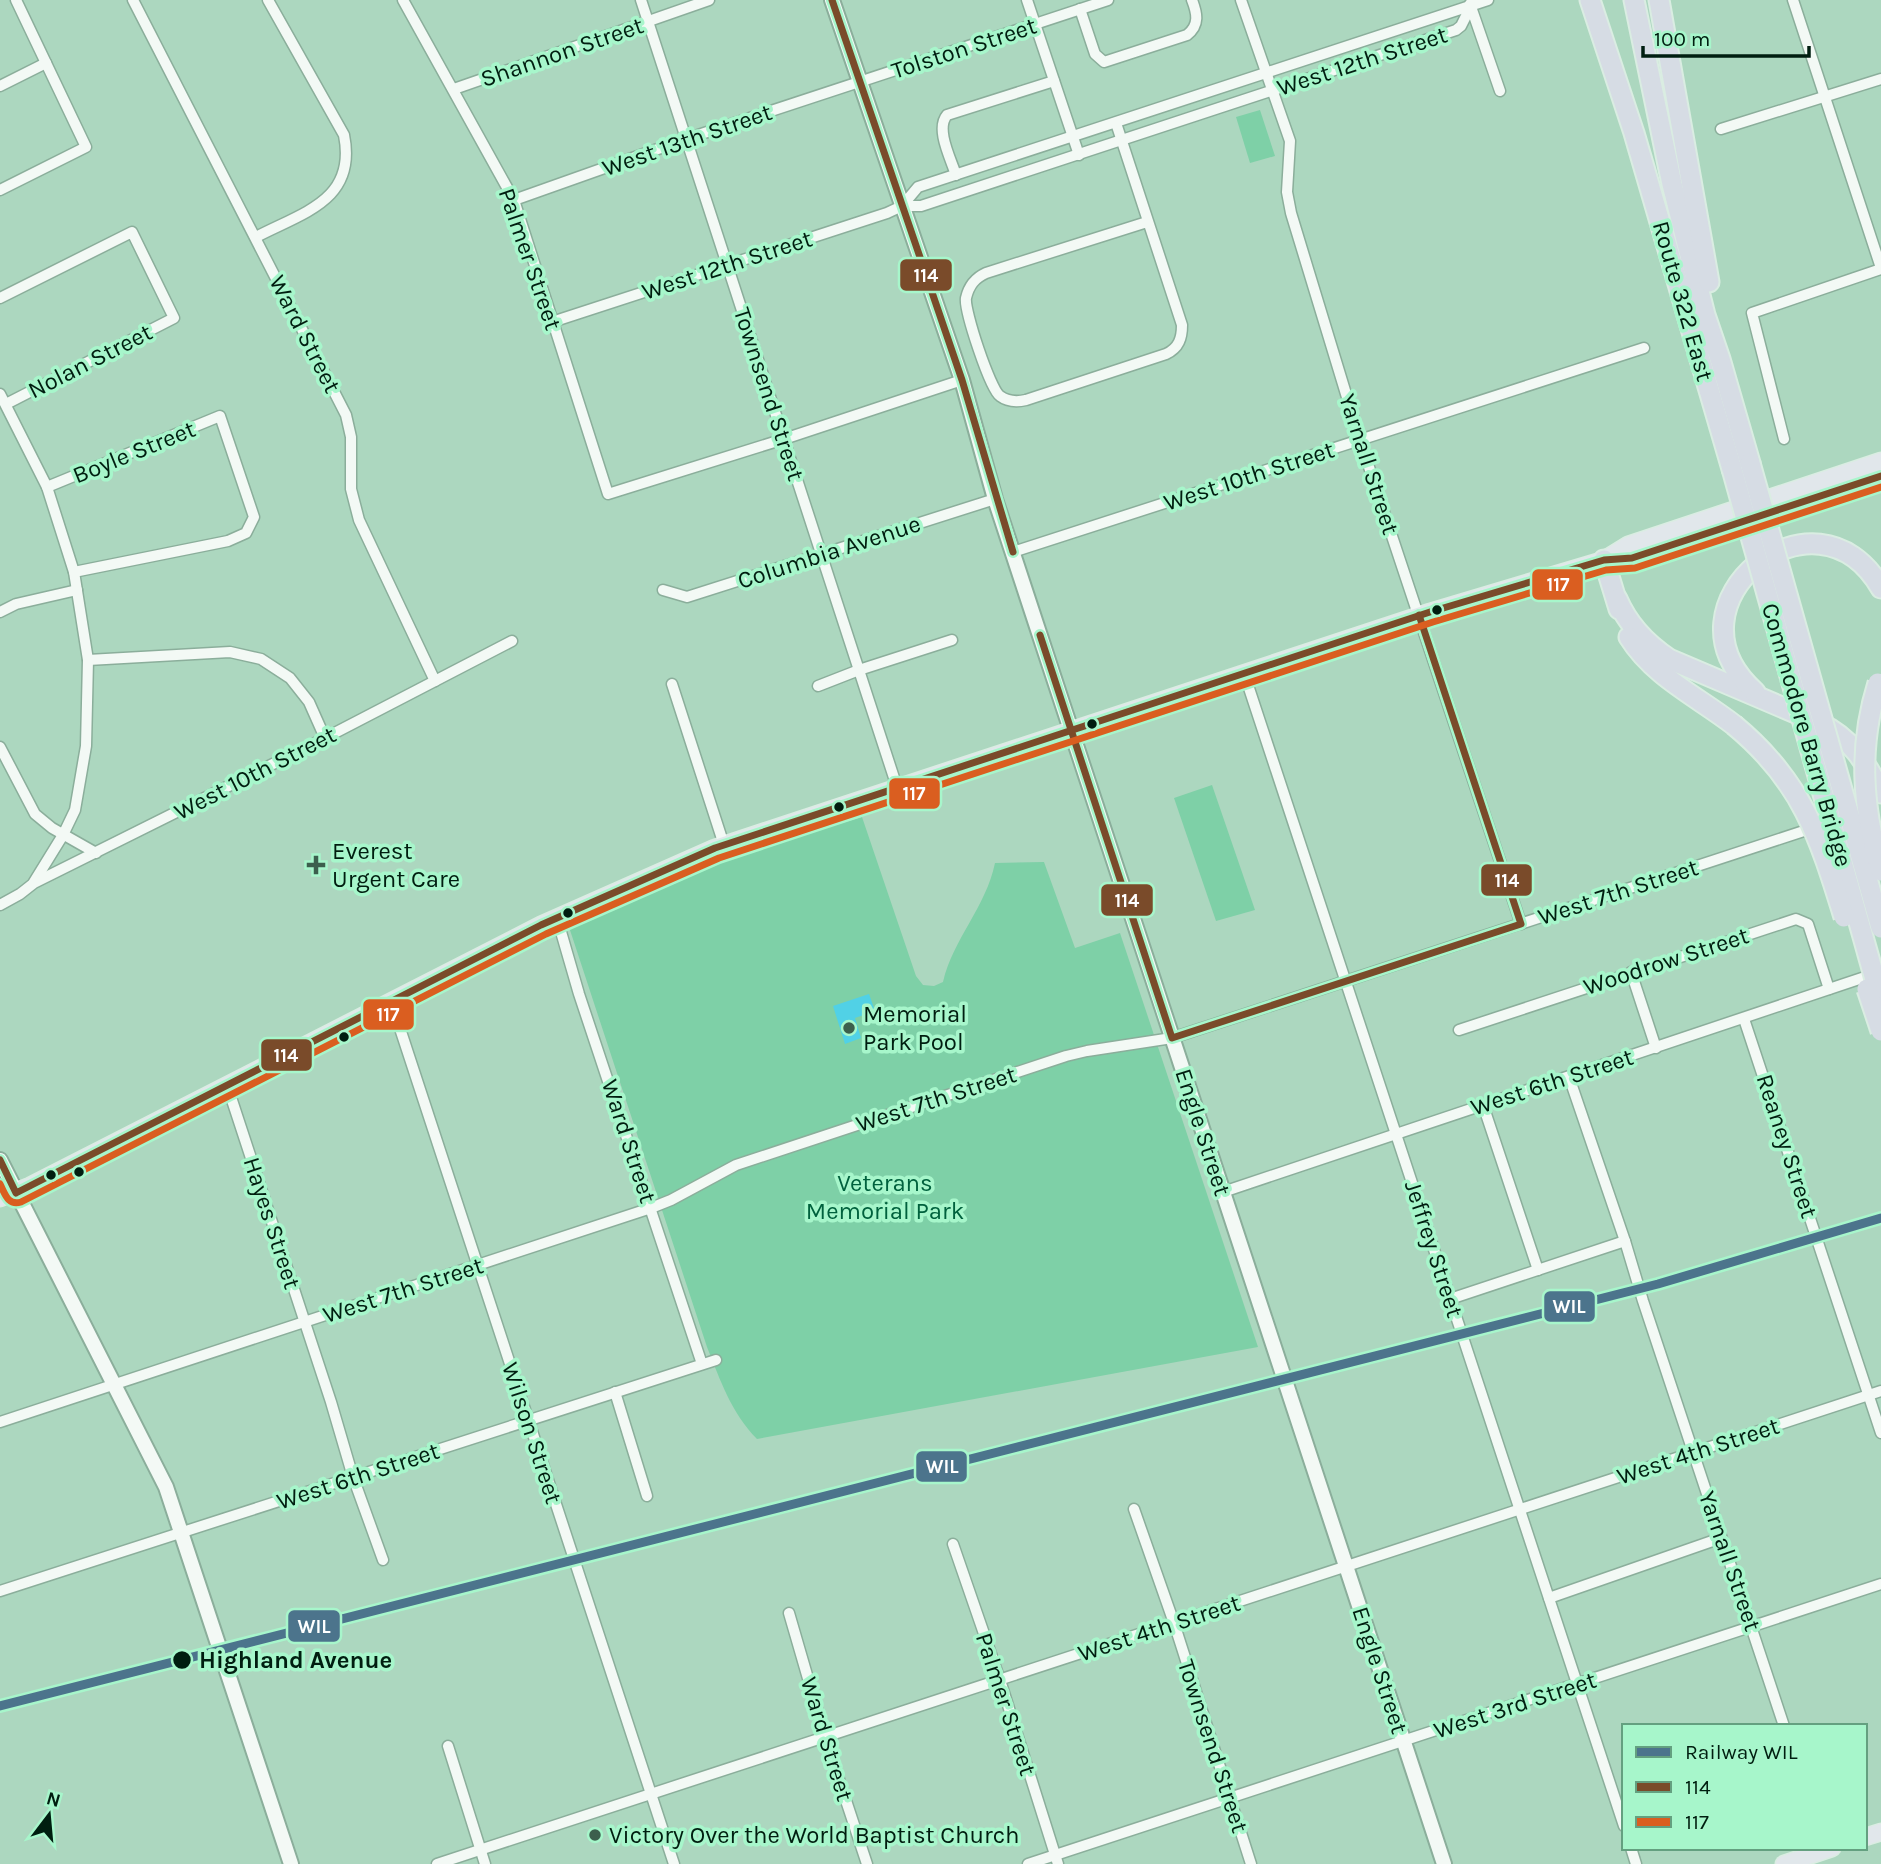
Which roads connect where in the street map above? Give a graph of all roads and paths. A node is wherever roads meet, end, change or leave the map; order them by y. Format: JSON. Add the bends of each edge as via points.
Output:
{"nodes":[{"id":1,"x":16,"y":0,"type":"edge"},
{"id":2,"x":133,"y":0,"type":"edge"},
{"id":3,"x":268,"y":0,"type":"edge"},
{"id":4,"x":403,"y":0,"type":"edge"},
{"id":5,"x":641,"y":0,"type":"edge"},
{"id":6,"x":709,"y":0,"type":"edge"},
{"id":7,"x":832,"y":0,"type":"edge"},
{"id":8,"x":1027,"y":0,"type":"edge"},
{"id":9,"x":1108,"y":0,"type":"edge"},
{"id":10,"x":1192,"y":0,"type":"edge"},
{"id":11,"x":1241,"y":0,"type":"edge"},
{"id":12,"x":1488,"y":0,"type":"edge"},
{"id":13,"x":1590,"y":0,"type":"edge"},
{"id":14,"x":1599,"y":0,"type":"edge"},
{"id":15,"x":1634,"y":0,"type":"edge"},
{"id":16,"x":1659,"y":0,"type":"edge"},
{"id":17,"x":1793,"y":0,"type":"edge"},
{"id":18,"x":1470,"y":3,"type":"edge"},
{"id":19,"x":1080,"y":9,"type":"junction"},
{"id":20,"x":648,"y":22,"type":"junction"},
{"id":21,"x":1035,"y":24,"type":"junction"},
{"id":22,"x":46,"y":63,"type":"junction"},
{"id":23,"x":1266,"y":72,"type":"junction"},
{"id":24,"x":1881,"y":79,"type":"edge"},
{"id":25,"x":1054,"y":80,"type":"junction"},
{"id":26,"x":859,"y":83,"type":"junction"},
{"id":27,"x":0,"y":86,"type":"edge"},
{"id":28,"x":454,"y":89,"type":"junction"},
{"id":29,"x":1273,"y":90,"type":"junction"},
{"id":30,"x":1500,"y":91,"type":"dead end"},
{"id":31,"x":1825,"y":97,"type":"junction"},
{"id":32,"x":1116,"y":123,"type":"junction"},
{"id":33,"x":1721,"y":129,"type":"dead end"},
{"id":34,"x":1634,"y":133,"type":"junction"},
{"id":35,"x":1073,"y":136,"type":"junction"},
{"id":36,"x":686,"y":139,"type":"junction"},
{"id":37,"x":1122,"y":141,"type":"junction"},
{"id":38,"x":1079,"y":155,"type":"junction"},
{"id":39,"x":956,"y":175,"type":"junction"},
{"id":40,"x":0,"y":190,"type":"edge"},
{"id":41,"x":514,"y":200,"type":"junction"},
{"id":42,"x":902,"y":206,"type":"junction"},
{"id":43,"x":1147,"y":222,"type":"junction"},
{"id":44,"x":256,"y":237,"type":"junction"},
{"id":45,"x":727,"y":264,"type":"junction"},
{"id":46,"x":1881,"y":269,"type":"edge"},
{"id":47,"x":0,"y":298,"type":"edge"},
{"id":48,"x":551,"y":321,"type":"junction"},
{"id":49,"x":1644,"y":348,"type":"dead end"},
{"id":50,"x":1720,"y":359,"type":"junction"},
{"id":51,"x":962,"y":380,"type":"junction"},
{"id":52,"x":0,"y":394,"type":"edge"},
{"id":53,"x":6,"y":404,"type":"junction"},
{"id":54,"x":784,"y":439,"type":"junction"},
{"id":55,"x":1784,"y":439,"type":"dead end"},
{"id":56,"x":1360,"y":440,"type":"junction"},
{"id":57,"x":1881,"y":461,"type":"edge"},
{"id":58,"x":1741,"y":466,"type":"junction"},
{"id":59,"x":1881,"y":476,"type":"edge"},
{"id":60,"x":47,"y":487,"type":"junction"},
{"id":61,"x":995,"y":499,"type":"junction"},
{"id":62,"x":1013,"y":552,"type":"junction"},
{"id":63,"x":822,"y":556,"type":"junction"},
{"id":64,"x":1604,"y":560,"type":"junction"},
{"id":65,"x":74,"y":572,"type":"junction"},
{"id":66,"x":1881,"y":588,"type":"edge"},
{"id":67,"x":77,"y":590,"type":"junction"},
{"id":68,"x":663,"y":590,"type":"dead end"},
{"id":69,"x":1617,"y":599,"type":"junction"},
{"id":70,"x":0,"y":612,"type":"edge"},
{"id":71,"x":1419,"y":615,"type":"junction"},
{"id":72,"x":952,"y":640,"type":"dead end"},
{"id":73,"x":512,"y":641,"type":"dead end"},
{"id":74,"x":88,"y":660,"type":"junction"},
{"id":75,"x":859,"y":670,"type":"junction"},
{"id":76,"x":1244,"y":673,"type":"junction"},
{"id":77,"x":1880,"y":679,"type":"edge"},
{"id":78,"x":435,"y":681,"type":"junction"},
{"id":79,"x":671,"y":684,"type":"dead end"},
{"id":80,"x":818,"y":686,"type":"dead end"},
{"id":81,"x":1767,"y":701,"type":"junction"},
{"id":82,"x":1071,"y":730,"type":"junction"},
{"id":83,"x":325,"y":738,"type":"junction"},
{"id":84,"x":0,"y":747,"type":"edge"},
{"id":85,"x":897,"y":787,"type":"junction"},
{"id":86,"x":1881,"y":793,"type":"edge"},
{"id":87,"x":1881,"y":806,"type":"edge"},
{"id":88,"x":63,"y":835,"type":"junction"},
{"id":89,"x":724,"y":845,"type":"junction"},
{"id":90,"x":96,"y":853,"type":"junction"},
{"id":91,"x":1881,"y":871,"type":"edge"},
{"id":92,"x":34,"y":883,"type":"junction"},
{"id":93,"x":0,"y":905,"type":"edge"},
{"id":94,"x":557,"y":918,"type":"junction"},
{"id":95,"x":1521,"y":924,"type":"junction"},
{"id":96,"x":1881,"y":928,"type":"edge"},
{"id":97,"x":1881,"y":971,"type":"edge"},
{"id":98,"x":1631,"y":972,"type":"junction"},
{"id":99,"x":1346,"y":981,"type":"junction"},
{"id":100,"x":1829,"y":989,"type":"junction"},
{"id":101,"x":1881,"y":1001,"type":"edge"},
{"id":102,"x":391,"y":1002,"type":"junction"},
{"id":103,"x":1744,"y":1018,"type":"junction"},
{"id":104,"x":1459,"y":1030,"type":"dead end"},
{"id":105,"x":1881,"y":1031,"type":"edge"},
{"id":106,"x":1172,"y":1038,"type":"junction"},
{"id":107,"x":1656,"y":1048,"type":"junction"},
{"id":108,"x":1569,"y":1077,"type":"junction"},
{"id":109,"x":227,"y":1085,"type":"junction"},
{"id":110,"x":1483,"y":1105,"type":"junction"},
{"id":111,"x":1396,"y":1135,"type":"junction"},
{"id":112,"x":0,"y":1160,"type":"edge"},
{"id":113,"x":1223,"y":1192,"type":"junction"},
{"id":114,"x":16,"y":1193,"type":"junction"},
{"id":115,"x":0,"y":1198,"type":"edge"},
{"id":116,"x":651,"y":1208,"type":"junction"},
{"id":117,"x":1625,"y":1241,"type":"junction"},
{"id":118,"x":477,"y":1265,"type":"junction"},
{"id":119,"x":1538,"y":1270,"type":"junction"},
{"id":120,"x":1450,"y":1299,"type":"junction"},
{"id":121,"x":304,"y":1322,"type":"junction"},
{"id":122,"x":716,"y":1360,"type":"dead end"},
{"id":123,"x":702,"y":1364,"type":"junction"},
{"id":124,"x":114,"y":1385,"type":"junction"},
{"id":125,"x":1881,"y":1391,"type":"edge"},
{"id":126,"x":615,"y":1392,"type":"junction"},
{"id":127,"x":1870,"y":1395,"type":"junction"},
{"id":128,"x":528,"y":1420,"type":"junction"},
{"id":129,"x":0,"y":1422,"type":"edge"},
{"id":130,"x":1881,"y":1433,"type":"edge"},
{"id":131,"x":1693,"y":1453,"type":"junction"},
{"id":132,"x":353,"y":1477,"type":"junction"},
{"id":133,"x":647,"y":1496,"type":"dead end"},
{"id":134,"x":1134,"y":1509,"type":"dead end"},
{"id":135,"x":1520,"y":1510,"type":"junction"},
{"id":136,"x":182,"y":1533,"type":"junction"},
{"id":137,"x":1721,"y":1538,"type":"junction"},
{"id":138,"x":953,"y":1544,"type":"dead end"},
{"id":139,"x":383,"y":1560,"type":"dead end"},
{"id":140,"x":1346,"y":1566,"type":"junction"},
{"id":141,"x":1881,"y":1584,"type":"edge"},
{"id":142,"x":0,"y":1591,"type":"edge"},
{"id":143,"x":1549,"y":1598,"type":"junction"},
{"id":144,"x":789,"y":1613,"type":"dead end"},
{"id":145,"x":1174,"y":1623,"type":"junction"},
{"id":146,"x":1752,"y":1628,"type":"junction"},
{"id":147,"x":1000,"y":1680,"type":"junction"},
{"id":148,"x":1578,"y":1685,"type":"junction"},
{"id":149,"x":1783,"y":1724,"type":"edge"},
{"id":150,"x":825,"y":1737,"type":"junction"},
{"id":151,"x":1403,"y":1742,"type":"junction"},
{"id":152,"x":447,"y":1746,"type":"dead end"},
{"id":153,"x":651,"y":1794,"type":"junction"},
{"id":154,"x":1230,"y":1798,"type":"junction"},
{"id":155,"x":1622,"y":1820,"type":"edge"},
{"id":156,"x":481,"y":1849,"type":"junction"},
{"id":157,"x":1827,"y":1853,"type":"edge"},
{"id":158,"x":1057,"y":1860,"type":"edge"},
{"id":159,"x":290,"y":1864,"type":"edge"},
{"id":160,"x":437,"y":1864,"type":"edge"},
{"id":161,"x":485,"y":1864,"type":"edge"},
{"id":162,"x":674,"y":1864,"type":"edge"},
{"id":163,"x":867,"y":1864,"type":"edge"},
{"id":164,"x":1028,"y":1864,"type":"edge"},
{"id":165,"x":1251,"y":1864,"type":"edge"},
{"id":166,"x":1444,"y":1864,"type":"edge"},
{"id":167,"x":1784,"y":1864,"type":"edge"}],
"edges":[{"from":1,"to":22,"type":"street"},
{"from":2,"to":44,"type":"street","name":"Ward Street"},
{"from":3,"to":44,"type":"street","via":[[344,135],[348,154],[345,173],[335,190],[318,205]]},
{"from":4,"to":28,"type":"street","name":"Palmer Street"},
{"from":5,"to":20,"type":"street","name":"Townsend Street"},
{"from":6,"to":20,"type":"street","name":"Shannon Street"},
{"from":7,"to":26,"type":"main road","name":"Engle Street"},
{"from":8,"to":21,"type":"street"},
{"from":9,"to":19,"type":"street","name":"Tolston Street"},
{"from":10,"to":19,"type":"street","via":[[1197,19],[1187,35],[1104,62],[1095,54]]},
{"from":11,"to":23,"type":"street","name":"Yarnall Street"},
{"from":12,"to":18,"type":"street"},
{"from":13,"to":34,"type":"highway"},
{"from":14,"to":34,"type":"highway"},
{"from":15,"to":50,"type":"highway","via":[[1672,184]]},
{"from":16,"to":50,"type":"highway"},
{"from":17,"to":31,"type":"street"},
{"from":18,"to":23,"type":"street","name":"West 12th Street"},
{"from":18,"to":29,"type":"street","name":"West 12th Street","via":[[1456,30]]},
{"from":18,"to":30,"type":"street"},
{"from":19,"to":21,"type":"street","name":"Tolston Street"},
{"from":20,"to":28,"type":"street","name":"Shannon Street"},
{"from":20,"to":36,"type":"street","name":"Townsend Street"},
{"from":21,"to":25,"type":"street"},
{"from":21,"to":26,"type":"street","name":"Tolston Street"},
{"from":22,"to":27,"type":"street"},
{"from":22,"to":40,"type":"street","via":[[86,147]]},
{"from":23,"to":29,"type":"street","name":"Yarnall Street"},
{"from":23,"to":32,"type":"street","name":"West 12th Street"},
{"from":24,"to":31,"type":"street"},
{"from":25,"to":35,"type":"street"},
{"from":25,"to":39,"type":"street","via":[[947,115],[942,130]]},
{"from":26,"to":36,"type":"street","name":"West 13th Street"},
{"from":26,"to":42,"type":"main road","name":"Engle Street"},
{"from":28,"to":41,"type":"street","name":"Palmer Street"},
{"from":29,"to":37,"type":"street","name":"West 12th Street"},
{"from":29,"to":56,"type":"street","name":"Yarnall Street","via":[[1290,141],[1287,192],[1291,213]]},
{"from":31,"to":33,"type":"street"},
{"from":31,"to":46,"type":"street"},
{"from":32,"to":35,"type":"street","name":"West 12th Street"},
{"from":32,"to":37,"type":"street"},
{"from":34,"to":58,"type":"highway","name":"Route 322 East"},
{"from":35,"to":38,"type":"street"},
{"from":35,"to":39,"type":"street","name":"West 12th Street"},
{"from":36,"to":41,"type":"street","name":"West 13th Street"},
{"from":36,"to":45,"type":"street","name":"Townsend Street"},
{"from":37,"to":38,"type":"street","name":"West 12th Street"},
{"from":37,"to":43,"type":"street"},
{"from":38,"to":42,"type":"street","name":"West 12th Street","via":[[921,206]]},
{"from":39,"to":42,"type":"street","name":"West 12th Street","via":[[918,187]]},
{"from":41,"to":48,"type":"street","name":"Palmer Street"},
{"from":42,"to":45,"type":"street","name":"West 12th Street"},
{"from":42,"to":51,"type":"main road","name":"Engle Street"},
{"from":43,"to":43,"type":"street","via":[[986,273],[970,286],[966,306],[991,385],[1005,399],[1026,400],[1175,349],[1182,325]]},
{"from":44,"to":78,"type":"street","name":"Ward Street","via":[[346,415],[351,437],[351,489],[359,520]]},
{"from":45,"to":48,"type":"street","name":"West 12th Street"},
{"from":45,"to":54,"type":"street","name":"Townsend Street"},
{"from":46,"to":55,"type":"street","via":[[1752,313]]},
{"from":47,"to":53,"type":"street","name":"Nolan Street","via":[[132,232],[174,318]]},
{"from":48,"to":54,"type":"street","name":"Palmer Street","via":[[608,494]]},
{"from":49,"to":56,"type":"street","name":"West 10th Street"},
{"from":50,"to":58,"type":"highway"},
{"from":51,"to":54,"type":"street"},
{"from":51,"to":61,"type":"main road","name":"Engle Street"},
{"from":52,"to":53,"type":"street"},
{"from":53,"to":60,"type":"street"},
{"from":54,"to":63,"type":"street","name":"Townsend Street"},
{"from":56,"to":62,"type":"street","name":"West 10th Street"},
{"from":56,"to":71,"type":"street","name":"Yarnall Street"},
{"from":57,"to":64,"type":"main road","via":[[1628,545]]},
{"from":58,"to":96,"type":"highway","name":"Commodore Barry Bridge","bridge":true},
{"from":58,"to":101,"type":"highway","name":"Commodore Barry Bridge","bridge":true},
{"from":59,"to":64,"type":"main road","via":[[1632,558]]},
{"from":60,"to":65,"type":"street"},
{"from":60,"to":65,"type":"street","name":"Boyle Street","via":[[220,416],[254,517],[246,533],[228,541]]},
{"from":61,"to":62,"type":"main road","name":"Engle Street"},
{"from":61,"to":63,"type":"street","name":"Columbia Avenue"},
{"from":62,"to":82,"type":"main road","name":"Engle Street"},
{"from":63,"to":68,"type":"street","name":"Columbia Avenue","via":[[687,597]]},
{"from":63,"to":75,"type":"street","name":"Townsend Street"},
{"from":64,"to":69,"type":"highway"},
{"from":64,"to":71,"type":"main road"},
{"from":65,"to":67,"type":"street"},
{"from":66,"to":81,"type":"highway","via":[[1855,559],[1825,546],[1781,549],[1753,565],[1733,590],[1725,633],[1738,674]]},
{"from":67,"to":70,"type":"street"},
{"from":67,"to":74,"type":"street"},
{"from":69,"to":81,"type":"highway","via":[[1634,629],[1659,652]]},
{"from":69,"to":105,"type":"highway","bridge":true,"via":[[1625,628],[1640,654],[1734,724],[1783,774],[1826,857]]},
{"from":71,"to":76,"type":"main road"},
{"from":71,"to":95,"type":"street","name":"Yarnall Street"},
{"from":72,"to":75,"type":"street"},
{"from":73,"to":78,"type":"street","name":"West 10th Street"},
{"from":74,"to":83,"type":"street","via":[[230,652],[261,659],[290,678],[309,702]]},
{"from":74,"to":88,"type":"street","via":[[86,746],[75,810]]},
{"from":75,"to":80,"type":"street"},
{"from":75,"to":85,"type":"street","name":"Townsend Street"},
{"from":76,"to":82,"type":"main road"},
{"from":76,"to":99,"type":"street","name":"Jeffrey Street"},
{"from":77,"to":91,"type":"highway","bridge":true,"via":[[1866,730],[1863,780]]},
{"from":78,"to":83,"type":"street","name":"West 10th Street"},
{"from":79,"to":89,"type":"street"},
{"from":81,"to":86,"type":"highway","via":[[1844,738],[1865,761]]},
{"from":82,"to":85,"type":"main road"},
{"from":82,"to":106,"type":"main road","name":"Engle Street"},
{"from":83,"to":90,"type":"street","name":"West 10th Street"},
{"from":84,"to":88,"type":"street","via":[[35,814]]},
{"from":85,"to":89,"type":"main road"},
{"from":87,"to":95,"type":"street","name":"West 7th Street"},
{"from":88,"to":90,"type":"street"},
{"from":88,"to":92,"type":"street"},
{"from":89,"to":94,"type":"main road"},
{"from":90,"to":92,"type":"street","name":"West 10th Street"},
{"from":92,"to":93,"type":"street","name":"West 10th Street"},
{"from":94,"to":102,"type":"main road"},
{"from":94,"to":116,"type":"street","name":"Ward Street"},
{"from":95,"to":99,"type":"street","name":"West 7th Street"},
{"from":97,"to":100,"type":"street","name":"West 6th Street"},
{"from":98,"to":100,"type":"street","name":"Woodrow Street","via":[[1796,919],[1808,924]]},
{"from":98,"to":104,"type":"street","name":"Woodrow Street"},
{"from":98,"to":107,"type":"street"},
{"from":99,"to":106,"type":"street","name":"West 7th Street"},
{"from":99,"to":111,"type":"street","name":"Jeffrey Street"},
{"from":100,"to":103,"type":"street","name":"West 6th Street"},
{"from":102,"to":109,"type":"main road"},
{"from":102,"to":118,"type":"street","name":"Wilson Street"},
{"from":103,"to":107,"type":"street","name":"West 6th Street"},
{"from":103,"to":127,"type":"street","name":"Reaney Street"},
{"from":106,"to":113,"type":"main road","name":"Engle Street"},
{"from":106,"to":116,"type":"street","name":"West 7th Street","via":[[1055,1060],[736,1165]]},
{"from":107,"to":108,"type":"street","name":"West 6th Street"},
{"from":108,"to":110,"type":"street","name":"West 6th Street"},
{"from":108,"to":117,"type":"street","name":"Yarnall Street"},
{"from":109,"to":114,"type":"main road"},
{"from":109,"to":121,"type":"street","name":"Hayes Street"},
{"from":110,"to":111,"type":"street","name":"West 6th Street"},
{"from":110,"to":119,"type":"street"},
{"from":111,"to":113,"type":"street","name":"West 6th Street"},
{"from":111,"to":120,"type":"street","name":"Jeffrey Street"},
{"from":112,"to":114,"type":"main road"},
{"from":113,"to":140,"type":"main road","name":"Engle Street"},
{"from":114,"to":115,"type":"main road"},
{"from":114,"to":124,"type":"main road"},
{"from":116,"to":118,"type":"street","name":"West 7th Street"},
{"from":116,"to":123,"type":"street","name":"Ward Street"},
{"from":117,"to":119,"type":"street"},
{"from":117,"to":131,"type":"street","name":"Yarnall Street"},
{"from":118,"to":121,"type":"street","name":"West 7th Street"},
{"from":118,"to":128,"type":"street","name":"Wilson Street"},
{"from":119,"to":120,"type":"street"},
{"from":120,"to":135,"type":"street","name":"Jeffrey Street"},
{"from":121,"to":124,"type":"street","name":"West 7th Street"},
{"from":121,"to":132,"type":"street","name":"Hayes Street"},
{"from":122,"to":123,"type":"street","name":"West 6th Street"},
{"from":123,"to":126,"type":"street","name":"West 6th Street"},
{"from":124,"to":129,"type":"street","name":"West 7th Street"},
{"from":124,"to":136,"type":"main road","via":[[166,1487]]},
{"from":125,"to":127,"type":"street","name":"West 4th Street"},
{"from":126,"to":128,"type":"street","name":"West 6th Street"},
{"from":126,"to":133,"type":"street"},
{"from":127,"to":130,"type":"street","name":"Reaney Street"},
{"from":127,"to":131,"type":"street","name":"West 4th Street"},
{"from":128,"to":132,"type":"street","name":"West 6th Street"},
{"from":128,"to":153,"type":"street","name":"Wilson Street"},
{"from":131,"to":135,"type":"street","name":"West 4th Street"},
{"from":131,"to":137,"type":"street","name":"Yarnall Street"},
{"from":132,"to":136,"type":"street","name":"West 6th Street"},
{"from":132,"to":139,"type":"street","name":"Hayes Street"},
{"from":134,"to":145,"type":"street","name":"Townsend Street"},
{"from":135,"to":140,"type":"street","name":"West 4th Street"},
{"from":135,"to":143,"type":"street","name":"Jeffrey Street"},
{"from":136,"to":142,"type":"street","name":"West 6th Street"},
{"from":136,"to":159,"type":"main road"},
{"from":137,"to":143,"type":"street"},
{"from":137,"to":146,"type":"street","name":"Yarnall Street"},
{"from":138,"to":147,"type":"street","name":"Palmer Street"},
{"from":140,"to":145,"type":"street","name":"West 4th Street"},
{"from":140,"to":151,"type":"main road","name":"Engle Street"},
{"from":141,"to":146,"type":"street","name":"West 3rd Street"},
{"from":143,"to":148,"type":"street","name":"Jeffrey Street"},
{"from":144,"to":150,"type":"street","name":"Ward Street"},
{"from":145,"to":147,"type":"street","name":"West 4th Street"},
{"from":145,"to":154,"type":"street","name":"Townsend Street"},
{"from":146,"to":148,"type":"street","name":"West 3rd Street"},
{"from":146,"to":149,"type":"street","name":"Yarnall Street"},
{"from":147,"to":150,"type":"street","name":"West 4th Street"},
{"from":147,"to":158,"type":"street","name":"Palmer Street"},
{"from":148,"to":151,"type":"street","name":"West 3rd Street"},
{"from":148,"to":155,"type":"street","name":"Jeffrey Street"},
{"from":150,"to":153,"type":"street","name":"West 4th Street"},
{"from":150,"to":163,"type":"street","name":"Ward Street"},
{"from":151,"to":154,"type":"street","name":"West 3rd Street"},
{"from":151,"to":166,"type":"main road","name":"Engle Street"},
{"from":152,"to":156,"type":"street"},
{"from":153,"to":156,"type":"street","name":"West 4th Street"},
{"from":153,"to":162,"type":"street","name":"Wilson Street"},
{"from":154,"to":158,"type":"street","name":"West 3rd Street"},
{"from":154,"to":165,"type":"street","name":"Townsend Street"},
{"from":156,"to":160,"type":"street","name":"West 4th Street"},
{"from":156,"to":161,"type":"street"},
{"from":157,"to":167,"type":"main road"},
{"from":158,"to":164,"type":"street","name":"West 3rd Street"}]}
